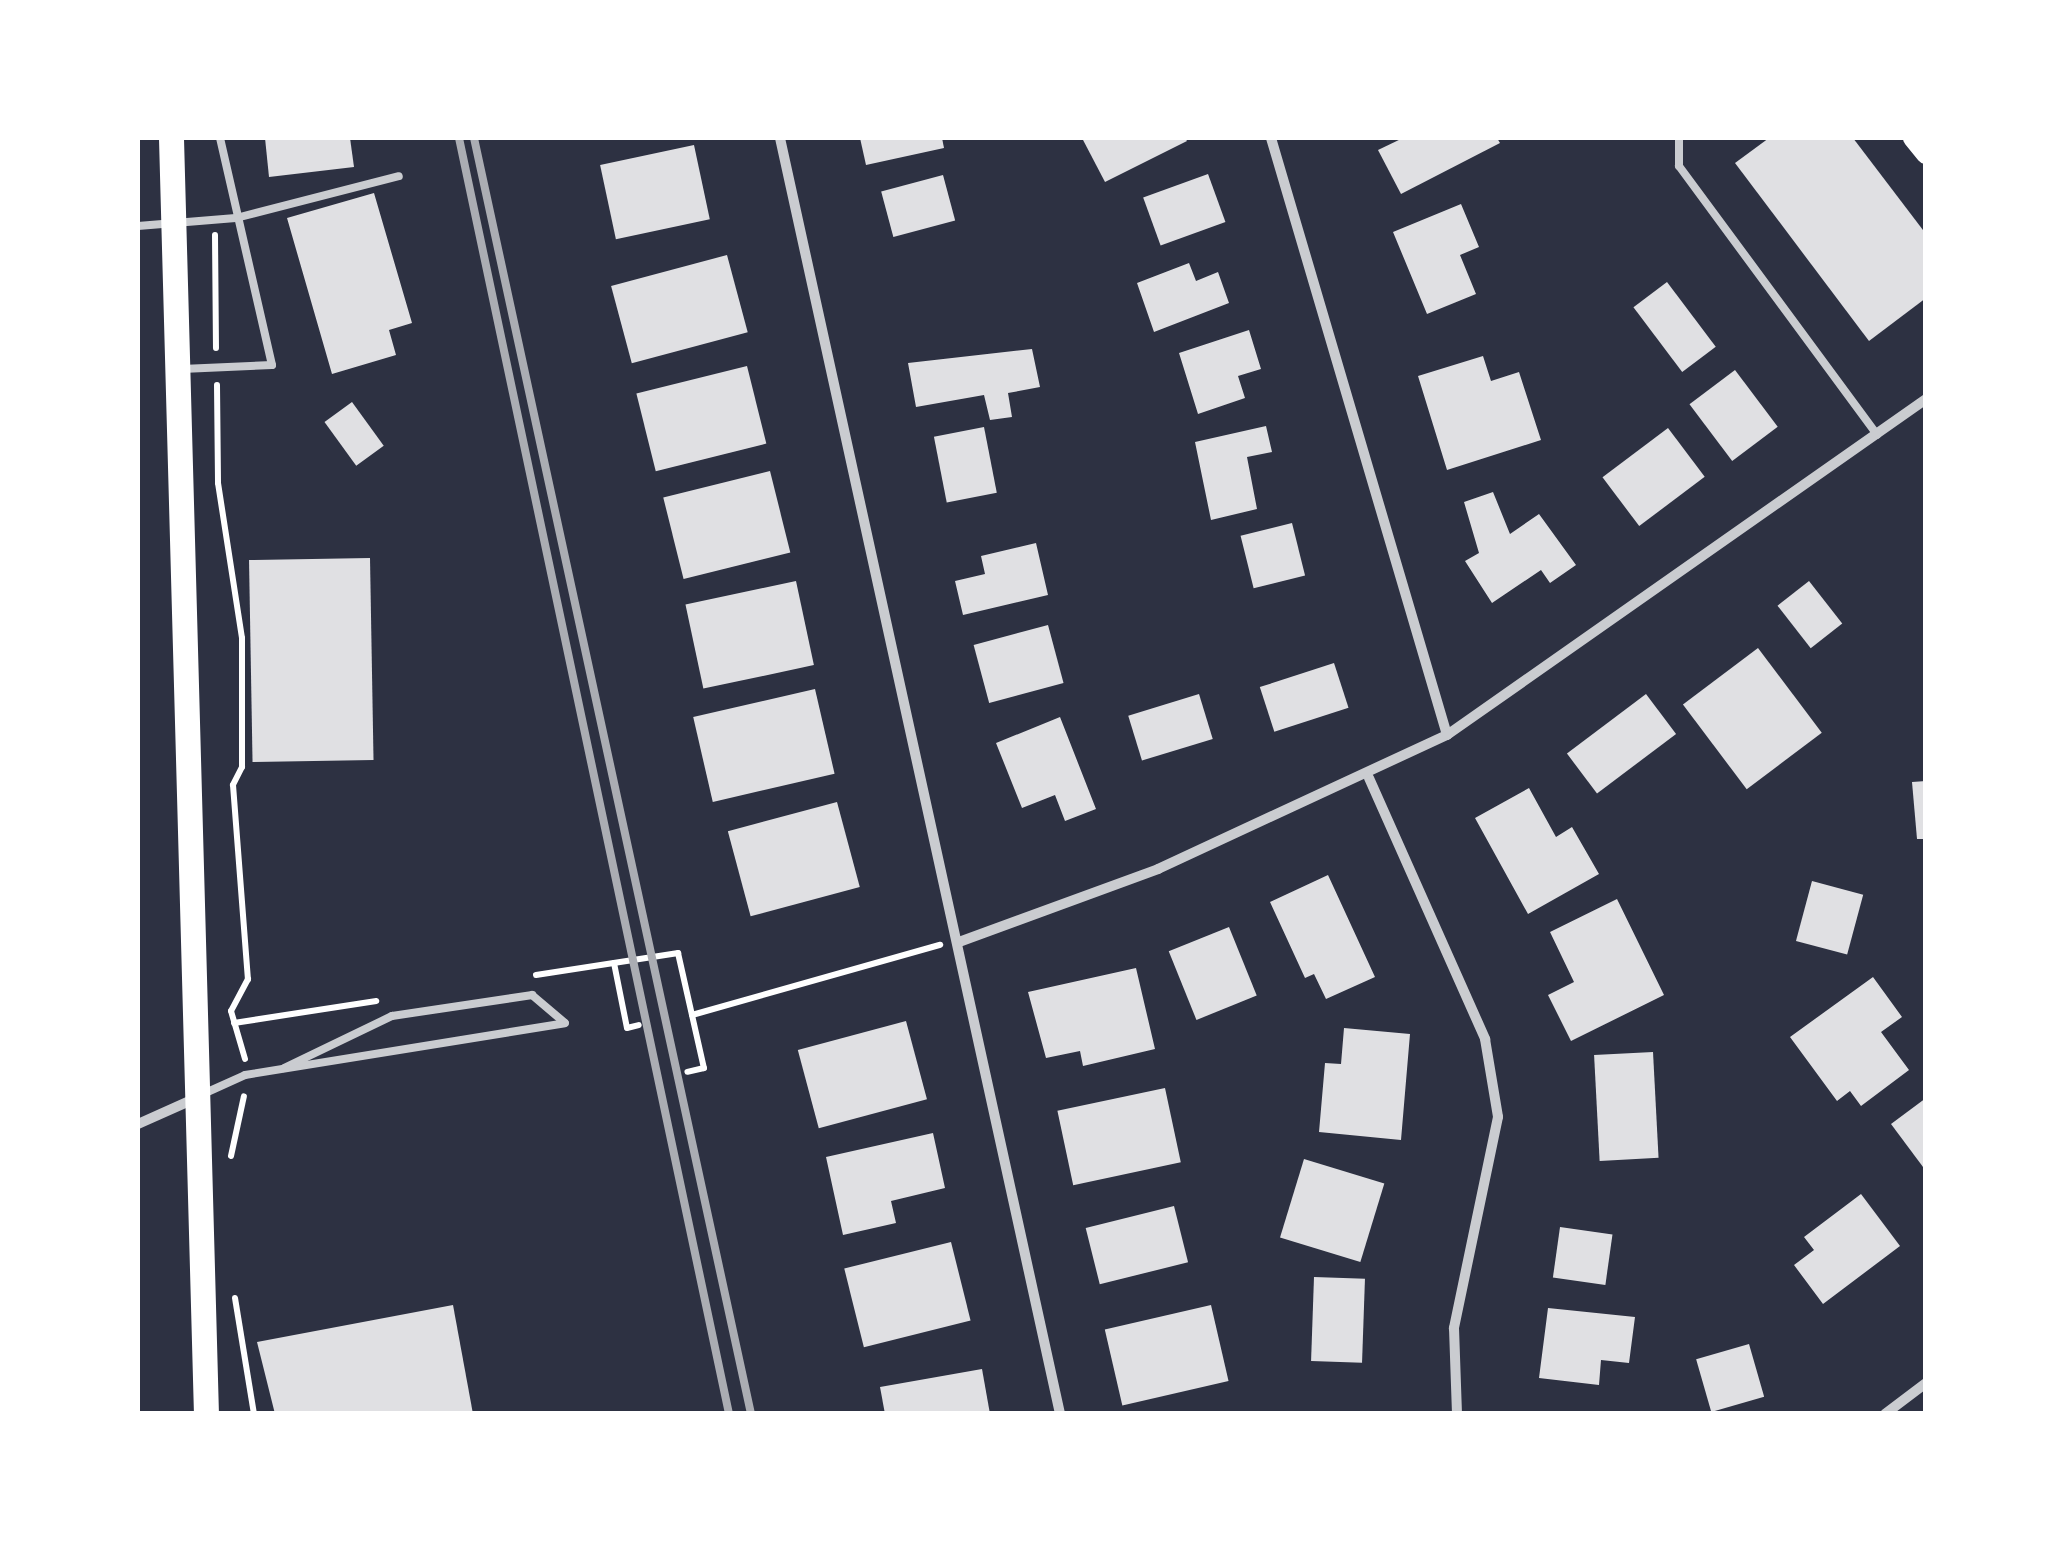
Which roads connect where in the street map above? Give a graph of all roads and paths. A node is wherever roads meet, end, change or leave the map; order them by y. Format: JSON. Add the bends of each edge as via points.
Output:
{"nodes":[{"id":1,"x":171,"y":138,"type":"edge"},
{"id":2,"x":220,"y":138,"type":"edge"},
{"id":3,"x":780,"y":138,"type":"edge"},
{"id":4,"x":1271,"y":138,"type":"edge"},
{"id":5,"x":1678,"y":138,"type":"edge"},
{"id":6,"x":1912,"y":138,"type":"edge"},
{"id":7,"x":1926,"y":154,"type":"edge"},
{"id":8,"x":399,"y":176,"type":"dead end"},
{"id":9,"x":236,"y":218,"type":"junction"},
{"id":10,"x":215,"y":220,"type":"junction"},
{"id":11,"x":178,"y":224,"type":"junction"},
{"id":12,"x":138,"y":226,"type":"edge"},
{"id":13,"x":216,"y":368,"type":"junction"},
{"id":14,"x":182,"y":369,"type":"junction"},
{"id":15,"x":1926,"y":398,"type":"edge"},
{"id":16,"x":1877,"y":435,"type":"junction"},
{"id":17,"x":1447,"y":736,"type":"junction"},
{"id":18,"x":1369,"y":778,"type":"junction"},
{"id":19,"x":959,"y":942,"type":"junction"},
{"id":20,"x":614,"y":963,"type":"dead end"},
{"id":21,"x":639,"y":1025,"type":"dead end"},
{"id":22,"x":278,"y":1070,"type":"junction"},
{"id":23,"x":687,"y":1072,"type":"dead end"},
{"id":24,"x":245,"y":1076,"type":"junction"},
{"id":25,"x":199,"y":1096,"type":"junction"},
{"id":26,"x":138,"y":1124,"type":"edge"},
{"id":27,"x":231,"y":1167,"type":"dead end"},
{"id":28,"x":234,"y":1278,"type":"dead end"},
{"id":29,"x":1926,"y":1383,"type":"edge"},
{"id":30,"x":206,"y":1414,"type":"edge"},
{"id":31,"x":254,"y":1414,"type":"edge"},
{"id":32,"x":1060,"y":1414,"type":"edge"},
{"id":33,"x":1457,"y":1414,"type":"edge"},
{"id":34,"x":1885,"y":1414,"type":"edge"}],
"edges":[{"from":1,"to":11,"type":"main road"},
{"from":2,"to":9,"type":"lane"},
{"from":3,"to":19,"type":"street"},
{"from":4,"to":17,"type":"street"},
{"from":5,"to":16,"type":"lane","via":[[1679,166]]},
{"from":6,"to":7,"type":"main road"},
{"from":8,"to":9,"type":"lane"},
{"from":9,"to":10,"type":"lane"},
{"from":9,"to":13,"type":"lane","via":[[272,366]]},
{"from":10,"to":11,"type":"lane"},
{"from":10,"to":13,"type":"path"},
{"from":11,"to":12,"type":"lane"},
{"from":11,"to":14,"type":"main road"},
{"from":13,"to":14,"type":"lane"},
{"from":13,"to":24,"type":"path","via":[[218,483],[242,638],[242,768],[233,785],[248,979],[231,1011],[245,1038]]},
{"from":14,"to":25,"type":"main road"},
{"from":15,"to":16,"type":"street"},
{"from":16,"to":17,"type":"street"},
{"from":17,"to":18,"type":"street"},
{"from":18,"to":19,"type":"street"},
{"from":18,"to":33,"type":"street","via":[[1484,1039],[1498,1117],[1454,1328]]},
{"from":19,"to":23,"type":"path","via":[[692,1015],[704,1068]]},
{"from":19,"to":32,"type":"street"},
{"from":20,"to":21,"type":"path","via":[[626,1028]]},
{"from":22,"to":22,"type":"lane","via":[[408,1014],[532,994],[566,1023]]},
{"from":22,"to":24,"type":"lane"},
{"from":24,"to":25,"type":"lane"},
{"from":24,"to":27,"type":"path"},
{"from":25,"to":26,"type":"street"},
{"from":25,"to":30,"type":"main road"},
{"from":28,"to":31,"type":"path"},
{"from":29,"to":34,"type":"street"}]}
